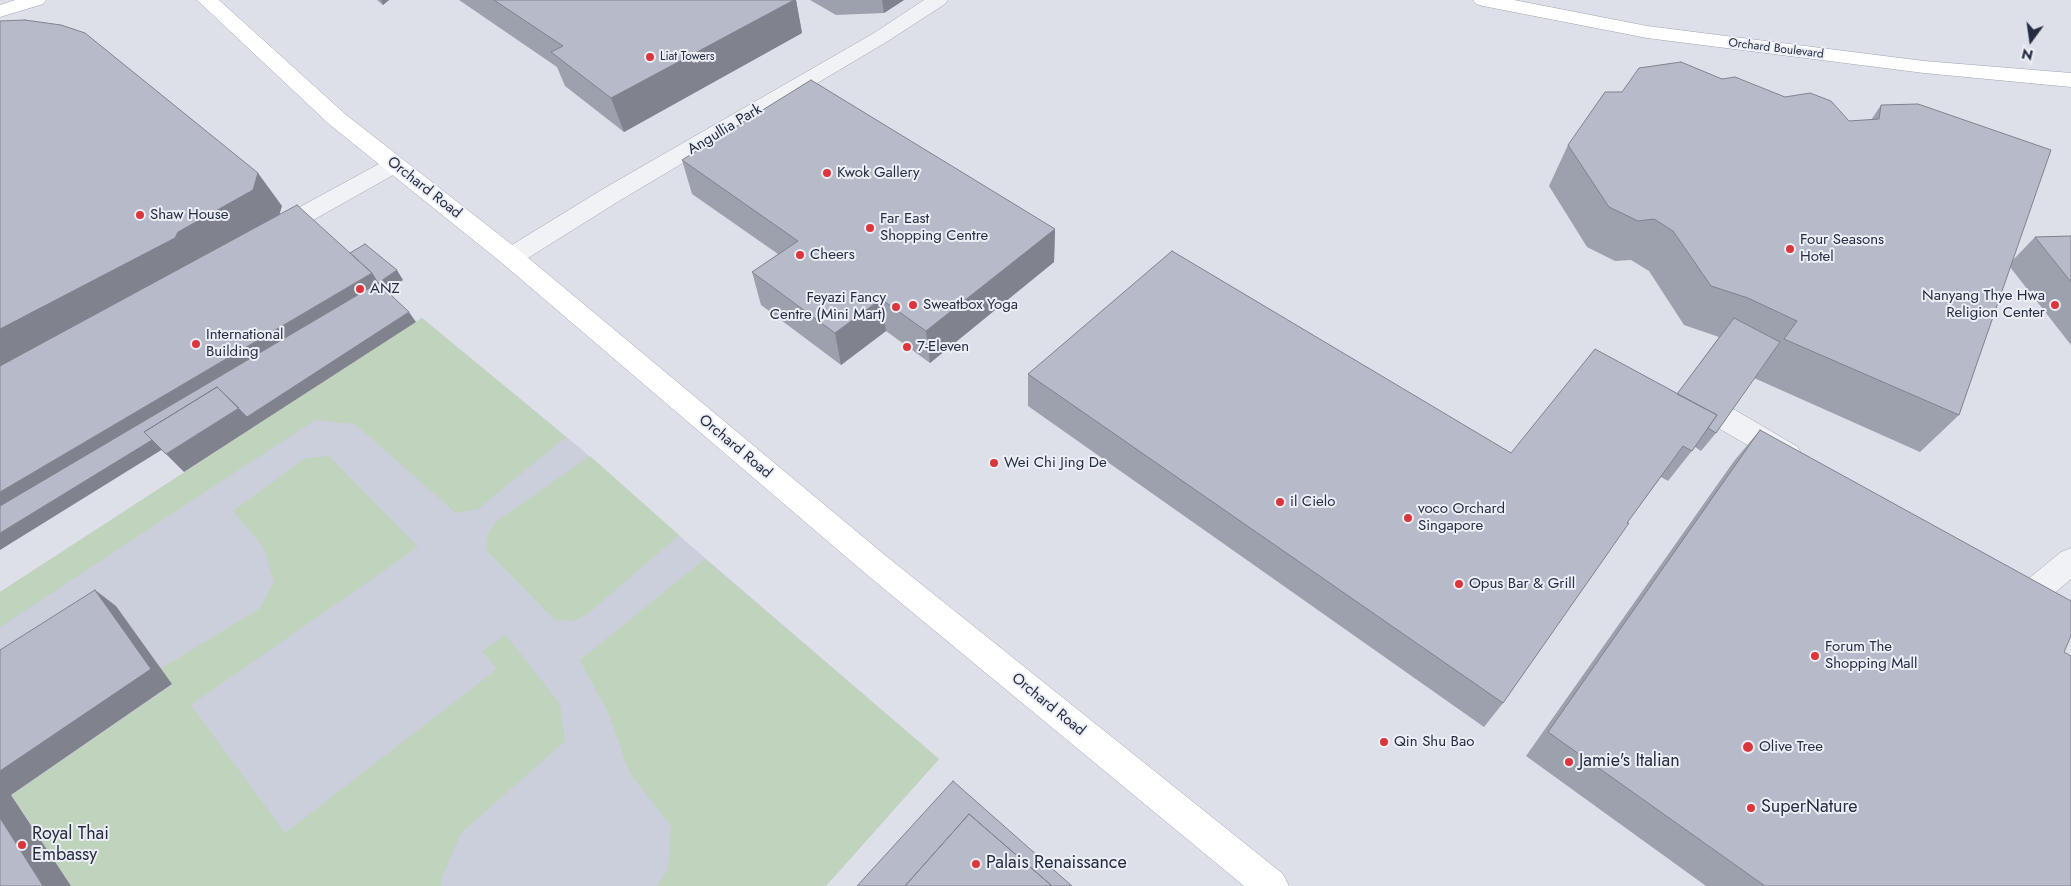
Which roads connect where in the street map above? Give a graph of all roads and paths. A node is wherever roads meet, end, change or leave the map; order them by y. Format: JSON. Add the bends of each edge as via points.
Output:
{"nodes":[{"id":1,"x":36,"y":0,"type":"edge"},
{"id":2,"x":207,"y":0,"type":"edge"},
{"id":3,"x":938,"y":0,"type":"edge"},
{"id":4,"x":1483,"y":0,"type":"edge"},
{"id":5,"x":0,"y":11,"type":"edge"},
{"id":6,"x":2071,"y":80,"type":"edge"},
{"id":7,"x":394,"y":165,"type":"junction"},
{"id":8,"x":256,"y":240,"type":"edge"},
{"id":9,"x":511,"y":257,"type":"junction"},
{"id":10,"x":1725,"y":418,"type":"edge"},
{"id":11,"x":1809,"y":468,"type":"edge"},
{"id":12,"x":2071,"y":561,"type":"edge"},
{"id":13,"x":2026,"y":599,"type":"edge"},
{"id":14,"x":1271,"y":886,"type":"edge"}],
"edges":[{"from":1,"to":5,"type":"main road"},
{"from":2,"to":7,"type":"main road","name":"Orchard Road"},
{"from":3,"to":9,"type":"street","name":"Angullia Park"},
{"from":4,"to":6,"type":"main road","name":"Orchard Boulevard","via":[[1647,32],[1924,67]]},
{"from":7,"to":8,"type":"street"},
{"from":7,"to":9,"type":"main road","name":"Orchard Road"},
{"from":9,"to":14,"type":"main road","name":"Orchard Road","via":[[876,565]]},
{"from":10,"to":11,"type":"street"},
{"from":12,"to":13,"type":"street"}]}
